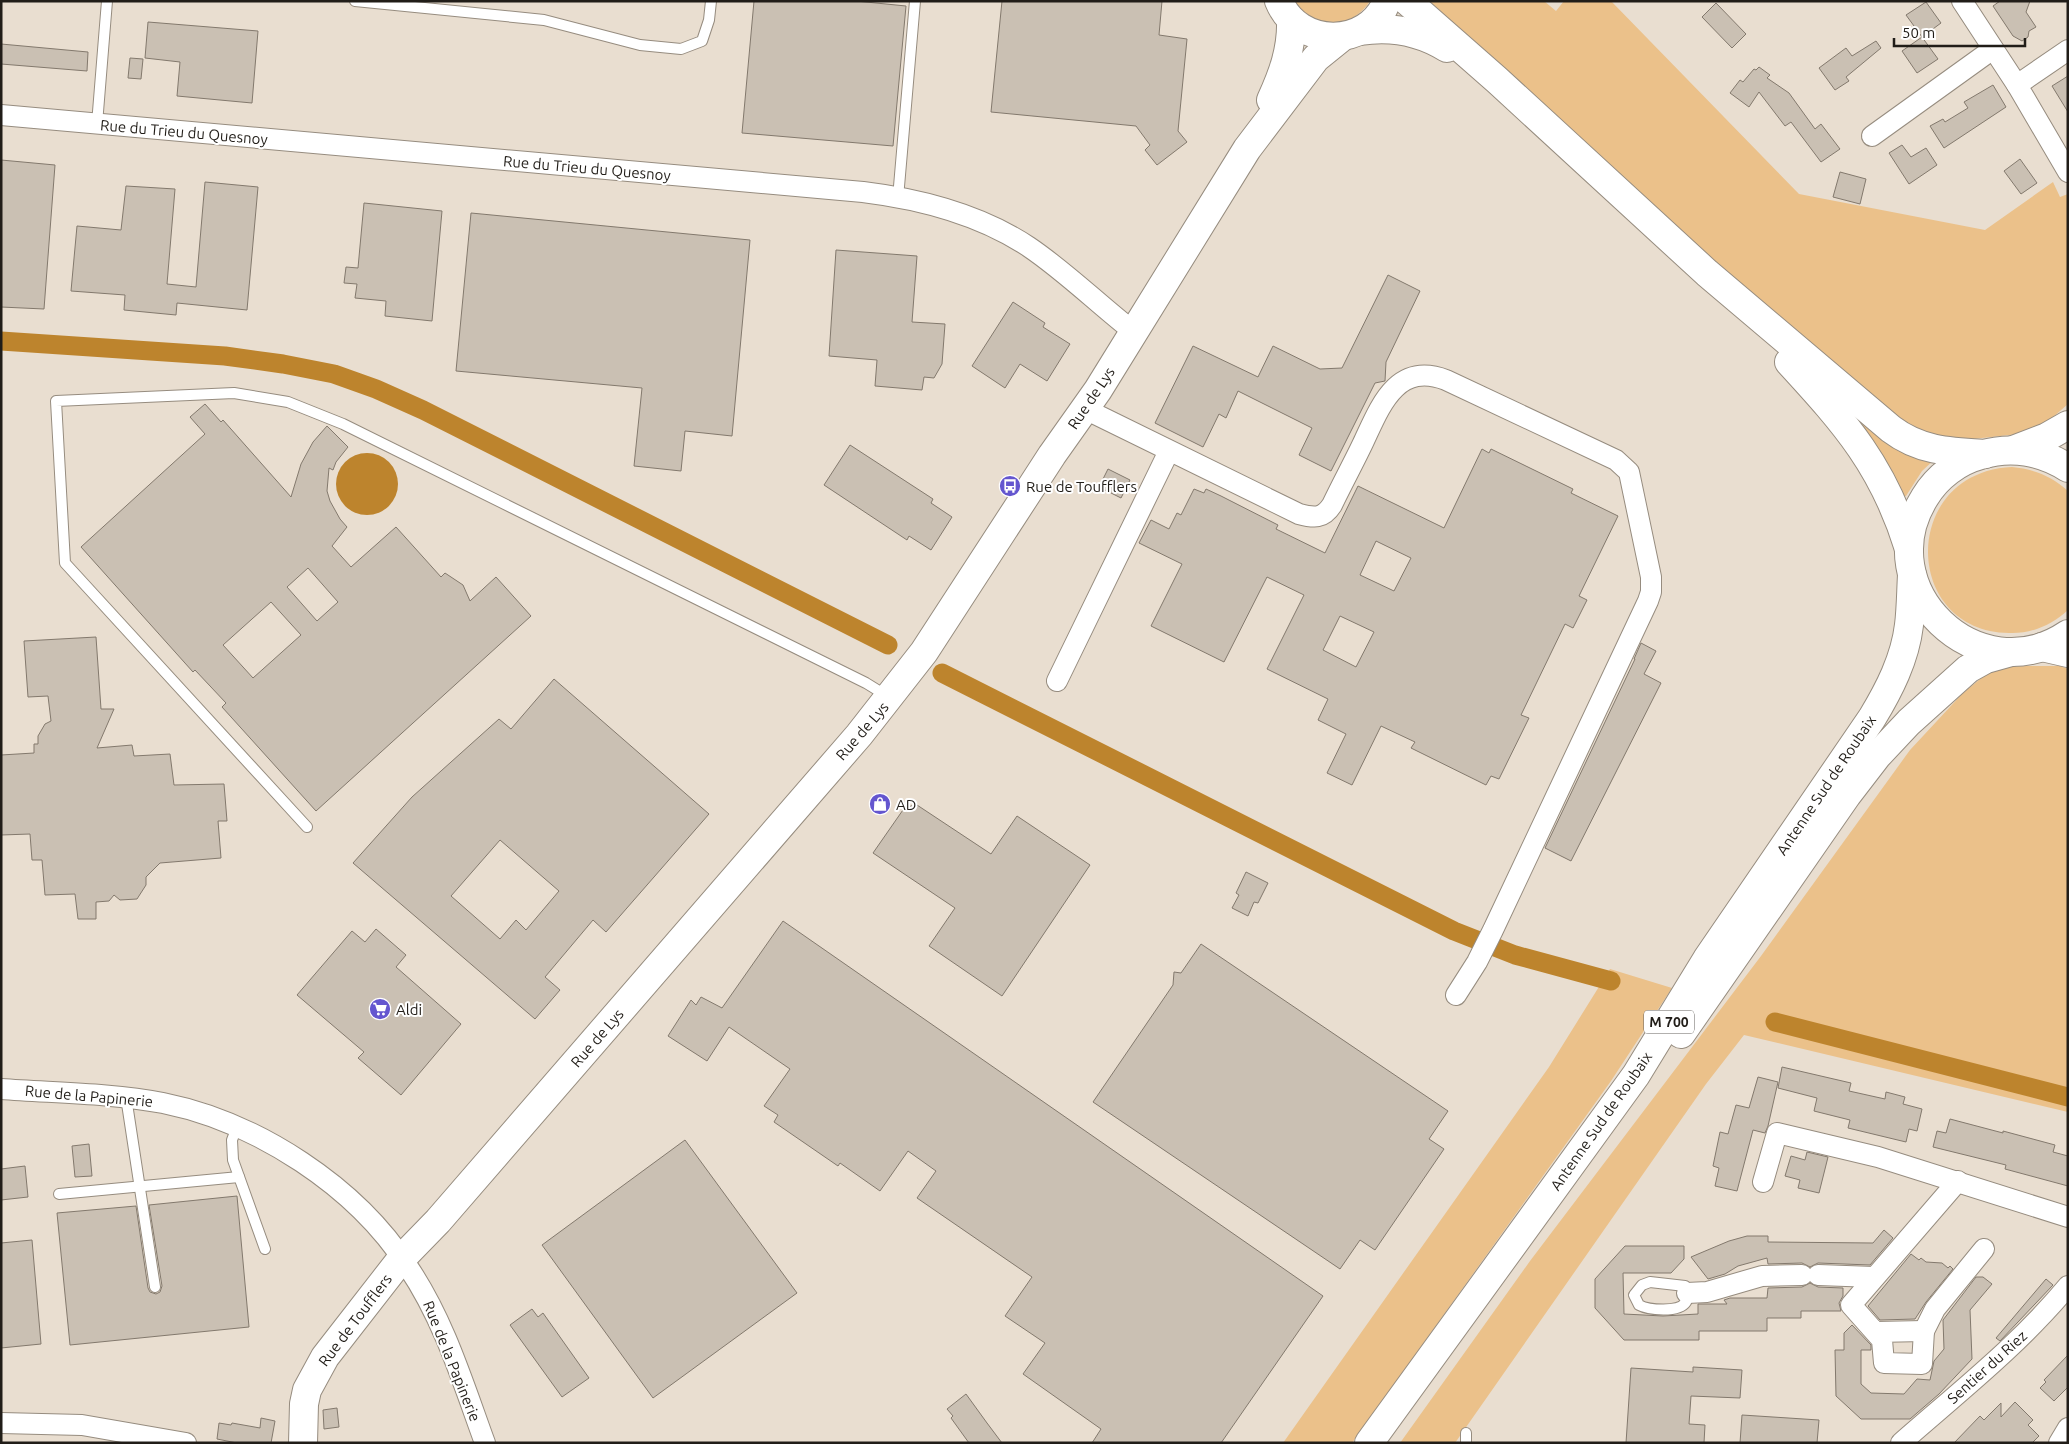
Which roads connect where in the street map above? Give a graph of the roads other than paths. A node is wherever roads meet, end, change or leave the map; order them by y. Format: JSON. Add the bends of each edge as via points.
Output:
{"nodes":[{"id":1,"x":107,"y":1,"type":"edge"},
{"id":2,"x":355,"y":1,"type":"edge"},
{"id":3,"x":711,"y":1,"type":"edge"},
{"id":4,"x":915,"y":1,"type":"edge"},
{"id":5,"x":1387,"y":1,"type":"edge"},
{"id":6,"x":1407,"y":1,"type":"edge"},
{"id":7,"x":1962,"y":1,"type":"edge"},
{"id":8,"x":1285,"y":11,"type":"edge"},
{"id":9,"x":1351,"y":34,"type":"junction"},
{"id":10,"x":1993,"y":49,"type":"junction"},
{"id":11,"x":2068,"y":50,"type":"edge"},
{"id":12,"x":1497,"y":80,"type":"junction"},
{"id":13,"x":2017,"y":85,"type":"junction"},
{"id":14,"x":1,"y":115,"type":"edge"},
{"id":15,"x":97,"y":124,"type":"junction"},
{"id":16,"x":1872,"y":136,"type":"dead end"},
{"id":17,"x":1246,"y":149,"type":"junction"},
{"id":18,"x":2068,"y":172,"type":"edge"},
{"id":19,"x":898,"y":198,"type":"junction"},
{"id":20,"x":1707,"y":273,"type":"junction"},
{"id":21,"x":1134,"y":332,"type":"junction"},
{"id":22,"x":1085,"y":409,"type":"junction"},
{"id":23,"x":2068,"y":425,"type":"edge"},
{"id":24,"x":2013,"y":450,"type":"junction"},
{"id":25,"x":1169,"y":451,"type":"junction"},
{"id":26,"x":1984,"y":454,"type":"junction"},
{"id":27,"x":2068,"y":468,"type":"edge"},
{"id":28,"x":1911,"y":562,"type":"junction"},
{"id":29,"x":2068,"y":634,"type":"edge"},
{"id":30,"x":2055,"y":650,"type":"edge"},
{"id":31,"x":2011,"y":652,"type":"junction"},
{"id":32,"x":1056,"y":681,"type":"dead end"},
{"id":33,"x":889,"y":699,"type":"junction"},
{"id":34,"x":307,"y":826,"type":"dead end"},
{"id":35,"x":1456,"y":995,"type":"dead end"},
{"id":36,"x":1,"y":1089,"type":"edge"},
{"id":37,"x":126,"y":1097,"type":"junction"},
{"id":38,"x":237,"y":1127,"type":"junction"},
{"id":39,"x":239,"y":1177,"type":"junction"},
{"id":40,"x":1763,"y":1182,"type":"dead end"},
{"id":41,"x":1958,"y":1182,"type":"junction"},
{"id":42,"x":141,"y":1187,"type":"junction"},
{"id":43,"x":59,"y":1194,"type":"dead end"},
{"id":44,"x":2068,"y":1217,"type":"edge"},
{"id":45,"x":265,"y":1249,"type":"dead end"},
{"id":46,"x":1984,"y":1250,"type":"dead end"},
{"id":47,"x":402,"y":1258,"type":"junction"},
{"id":48,"x":1874,"y":1277,"type":"junction"},
{"id":49,"x":2068,"y":1286,"type":"edge"},
{"id":50,"x":155,"y":1287,"type":"dead end"},
{"id":51,"x":1687,"y":1293,"type":"junction"},
{"id":52,"x":1924,"y":1331,"type":"junction"},
{"id":53,"x":1876,"y":1332,"type":"junction"},
{"id":54,"x":1,"y":1423,"type":"edge"},
{"id":55,"x":2068,"y":1428,"type":"edge"},
{"id":56,"x":186,"y":1443,"type":"edge"},
{"id":57,"x":304,"y":1443,"type":"edge"},
{"id":58,"x":485,"y":1443,"type":"edge"},
{"id":59,"x":1368,"y":1443,"type":"edge"},
{"id":60,"x":1383,"y":1443,"type":"edge"},
{"id":61,"x":1901,"y":1443,"type":"edge"},
{"id":62,"x":2059,"y":1443,"type":"edge"}],
"edges":[{"from":1,"to":15,"type":"lane"},
{"from":2,"to":3,"type":"lane","via":[[544,20],[640,45],[681,49],[702,41]]},
{"from":4,"to":19,"type":"lane"},
{"from":5,"to":9,"type":"main road","name":"Rue de Lys","via":[[1375,20]]},
{"from":6,"to":12,"type":"main road"},
{"from":7,"to":10,"type":"street"},
{"from":8,"to":9,"type":"main road","via":[[1298,26],[1314,35],[1333,38]]},
{"from":8,"to":17,"type":"main road","name":"Rue de Lys","via":[[1290,47],[1277,86]]},
{"from":9,"to":12,"type":"main road","via":[[1386,29],[1412,33],[1445,46]]},
{"from":9,"to":17,"type":"main road","name":"Rue de Lys","via":[[1316,58]]},
{"from":10,"to":13,"type":"street"},
{"from":10,"to":16,"type":"street"},
{"from":11,"to":13,"type":"street"},
{"from":12,"to":20,"type":"main road"},
{"from":13,"to":18,"type":"street"},
{"from":14,"to":15,"type":"street","name":"Rue du Trieu du Quesnoy"},
{"from":15,"to":19,"type":"street","name":"Rue du Trieu du Quesnoy","via":[[854,191]]},
{"from":17,"to":21,"type":"main road","name":"Rue de Lys"},
{"from":19,"to":21,"type":"street","name":"Rue du Trieu du Quesnoy","via":[[964,216],[1009,235],[1053,265]]},
{"from":20,"to":26,"type":"main road","via":[[1899,436],[1932,450]]},
{"from":20,"to":28,"type":"main road","via":[[1829,406],[1859,444],[1895,506]]},
{"from":21,"to":22,"type":"main road","name":"Rue de Lys"},
{"from":22,"to":25,"type":"street"},
{"from":22,"to":33,"type":"main road","name":"Rue de Lys","via":[[924,652]]},
{"from":23,"to":24,"type":"main road"},
{"from":24,"to":26,"type":"main road"},
{"from":24,"to":27,"type":"main road","via":[[2044,456]]},
{"from":25,"to":32,"type":"street"},
{"from":25,"to":35,"type":"street","via":[[1299,514],[1316,518],[1324,515],[1332,505],[1390,393],[1407,380],[1428,376],[1446,380],[1616,460],[1629,472],[1651,577],[1651,592],[1493,930]]},
{"from":26,"to":28,"type":"main road","via":[[1955,466],[1930,489],[1915,517]]},
{"from":28,"to":31,"type":"main road","via":[[1925,606],[1948,631],[1978,647]]},
{"from":28,"to":59,"type":"main road","name":"Antenne Sud de Roubaix","number":"M 700","via":[[1910,625],[1894,678],[1876,712],[1707,959],[1636,1075]]},
{"from":29,"to":30,"type":"main road"},
{"from":30,"to":31,"type":"main road"},
{"from":31,"to":60,"type":"main road","name":"Antenne Sud de Roubaix","number":"M 700","via":[[1975,664],[1959,676],[1909,722],[1867,769],[1668,1052]]},
{"from":33,"to":34,"type":"lane","via":[[866,682],[302,406],[256,396],[214,392],[56,401],[65,563]]},
{"from":33,"to":47,"type":"main road","name":"Rue de Lys","via":[[434,1226]]},
{"from":36,"to":37,"type":"street","name":"Rue de la Papinerie"},
{"from":37,"to":38,"type":"street","name":"Rue de la Papinerie","via":[[186,1109]]},
{"from":37,"to":42,"type":"lane"},
{"from":38,"to":39,"type":"lane","via":[[232,1140],[233,1160]]},
{"from":38,"to":47,"type":"street","name":"Rue de la Papinerie","via":[[281,1149],[332,1186],[370,1220]]},
{"from":39,"to":42,"type":"lane"},
{"from":39,"to":45,"type":"lane"},
{"from":40,"to":41,"type":"street","via":[[1777,1133],[1878,1157]]},
{"from":41,"to":44,"type":"street"},
{"from":41,"to":48,"type":"street"},
{"from":42,"to":43,"type":"lane"},
{"from":42,"to":50,"type":"lane"},
{"from":46,"to":52,"type":"street","via":[[1935,1309]]},
{"from":47,"to":57,"type":"main road","name":"Rue de Toufflers","via":[[340,1336],[314,1375],[304,1404]]},
{"from":47,"to":58,"type":"street","name":"Rue de la Papinerie","via":[[435,1315]]},
{"from":48,"to":51,"type":"street","via":[[1762,1276],[1707,1292]]},
{"from":48,"to":53,"type":"street","via":[[1851,1304]]},
{"from":49,"to":61,"type":"street","name":"Sentier du Riez","via":[[2000,1358]]},
{"from":51,"to":51,"type":"lane","via":[[1686,1286],[1650,1282],[1642,1285],[1634,1295],[1639,1306],[1667,1309],[1685,1304]]},
{"from":52,"to":53,"type":"street"},
{"from":52,"to":53,"type":"street","via":[[1922,1364],[1884,1363],[1882,1340]]},
{"from":54,"to":56,"type":"street","via":[[82,1425]]},
{"from":55,"to":62,"type":"street"}]}
